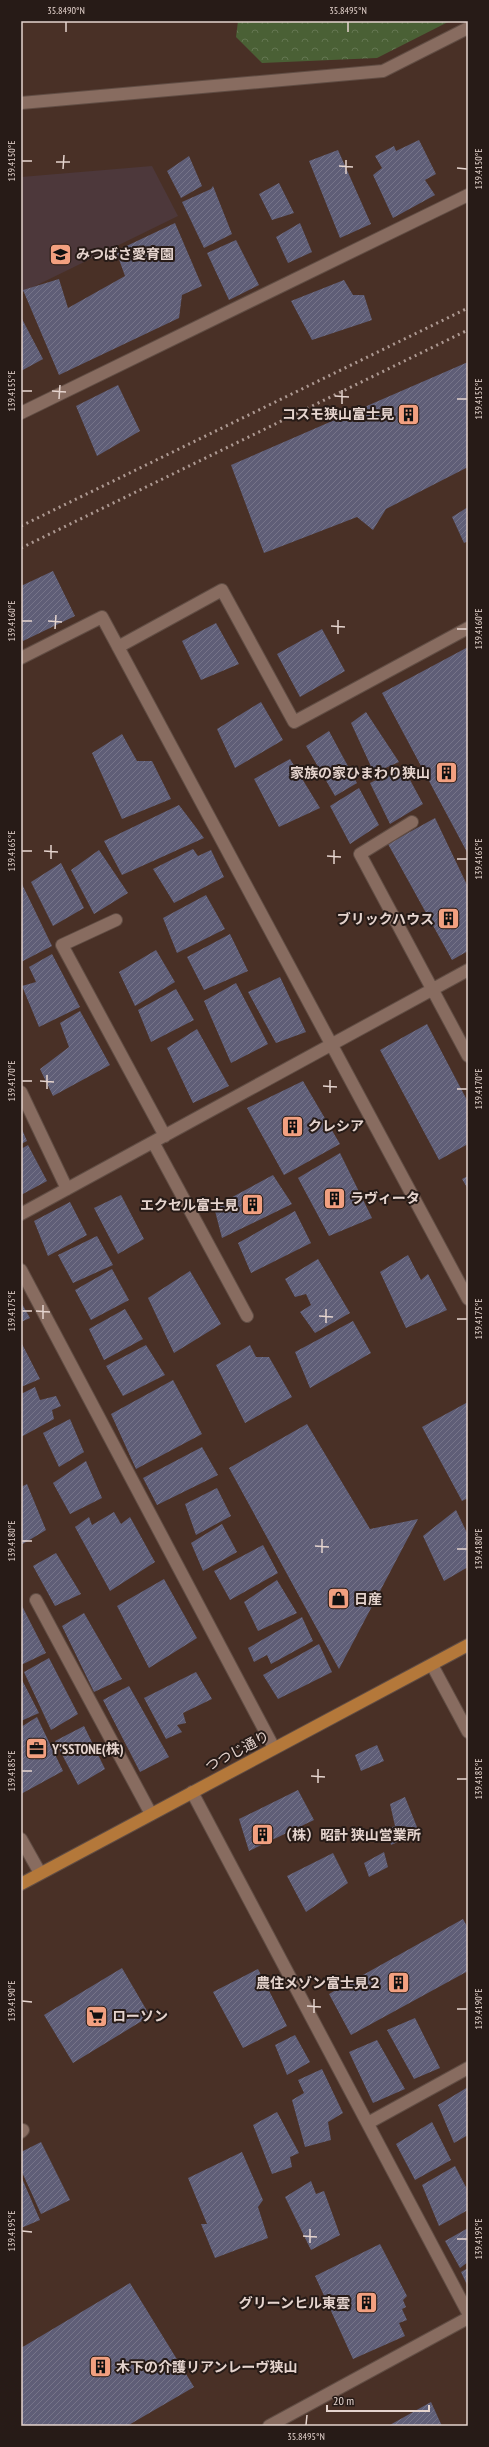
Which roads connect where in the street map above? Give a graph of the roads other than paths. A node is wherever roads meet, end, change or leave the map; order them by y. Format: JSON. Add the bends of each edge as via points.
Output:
{"nodes":[{"id":1,"x":468,"y":28,"type":"edge"},
{"id":2,"x":21,"y":103,"type":"edge"},
{"id":3,"x":468,"y":195,"type":"edge"},
{"id":4,"x":21,"y":413,"type":"edge"},
{"id":5,"x":468,"y":628,"type":"edge"},
{"id":6,"x":118,"y":647,"type":"junction"},
{"id":7,"x":21,"y":658,"type":"edge"},
{"id":8,"x":412,"y":822,"type":"dead end"},
{"id":9,"x":116,"y":920,"type":"dead end"},
{"id":10,"x":468,"y":970,"type":"edge"},
{"id":11,"x":432,"y":990,"type":"junction"},
{"id":12,"x":332,"y":1045,"type":"junction"},
{"id":13,"x":468,"y":1056,"type":"edge"},
{"id":14,"x":21,"y":1092,"type":"edge"},
{"id":15,"x":164,"y":1136,"type":"junction"},
{"id":16,"x":153,"y":1142,"type":"junction"},
{"id":17,"x":67,"y":1189,"type":"junction"},
{"id":18,"x":21,"y":1214,"type":"edge"},
{"id":19,"x":21,"y":1270,"type":"edge"},
{"id":20,"x":468,"y":1299,"type":"edge"},
{"id":21,"x":247,"y":1316,"type":"dead end"},
{"id":22,"x":36,"y":1600,"type":"dead end"},
{"id":23,"x":468,"y":1645,"type":"edge"},
{"id":24,"x":432,"y":1665,"type":"junction"},
{"id":25,"x":468,"y":1732,"type":"edge"},
{"id":26,"x":274,"y":1748,"type":"junction"},
{"id":27,"x":192,"y":1792,"type":"junction"},
{"id":28,"x":151,"y":1814,"type":"junction"},
{"id":29,"x":21,"y":1839,"type":"edge"},
{"id":30,"x":40,"y":1873,"type":"junction"},
{"id":31,"x":21,"y":1884,"type":"edge"},
{"id":32,"x":468,"y":2068,"type":"edge"},
{"id":33,"x":368,"y":2123,"type":"junction"},
{"id":34,"x":468,"y":2313,"type":"edge"},
{"id":35,"x":468,"y":2318,"type":"edge"},
{"id":36,"x":270,"y":2426,"type":"edge"}],
"edges":[{"from":1,"to":2,"type":"street","via":[[383,71]]},
{"from":3,"to":4,"type":"street"},
{"from":5,"to":6,"type":"street","via":[[294,722],[222,590]]},
{"from":6,"to":7,"type":"street","via":[[102,617]]},
{"from":6,"to":12,"type":"street"},
{"from":8,"to":11,"type":"street","via":[[360,854]]},
{"from":9,"to":15,"type":"street","via":[[62,945]]},
{"from":10,"to":11,"type":"street"},
{"from":11,"to":12,"type":"street"},
{"from":11,"to":13,"type":"street"},
{"from":12,"to":15,"type":"street"},
{"from":12,"to":20,"type":"street"},
{"from":14,"to":17,"type":"street"},
{"from":15,"to":16,"type":"street"},
{"from":16,"to":17,"type":"street"},
{"from":16,"to":21,"type":"street"},
{"from":17,"to":18,"type":"street"},
{"from":19,"to":26,"type":"street"},
{"from":22,"to":28,"type":"street"},
{"from":23,"to":24,"type":"main road","name":"つつじ通り"},
{"from":24,"to":25,"type":"street"},
{"from":24,"to":26,"type":"main road","name":"つつじ通り"},
{"from":26,"to":27,"type":"main road","name":"つつじ通り"},
{"from":27,"to":28,"type":"main road","name":"つつじ通り"},
{"from":27,"to":33,"type":"street"},
{"from":28,"to":30,"type":"main road","name":"つつじ通り"},
{"from":29,"to":30,"type":"street"},
{"from":30,"to":31,"type":"main road","name":"つつじ通り"},
{"from":32,"to":33,"type":"street"},
{"from":33,"to":34,"type":"street"},
{"from":35,"to":36,"type":"street"}]}
